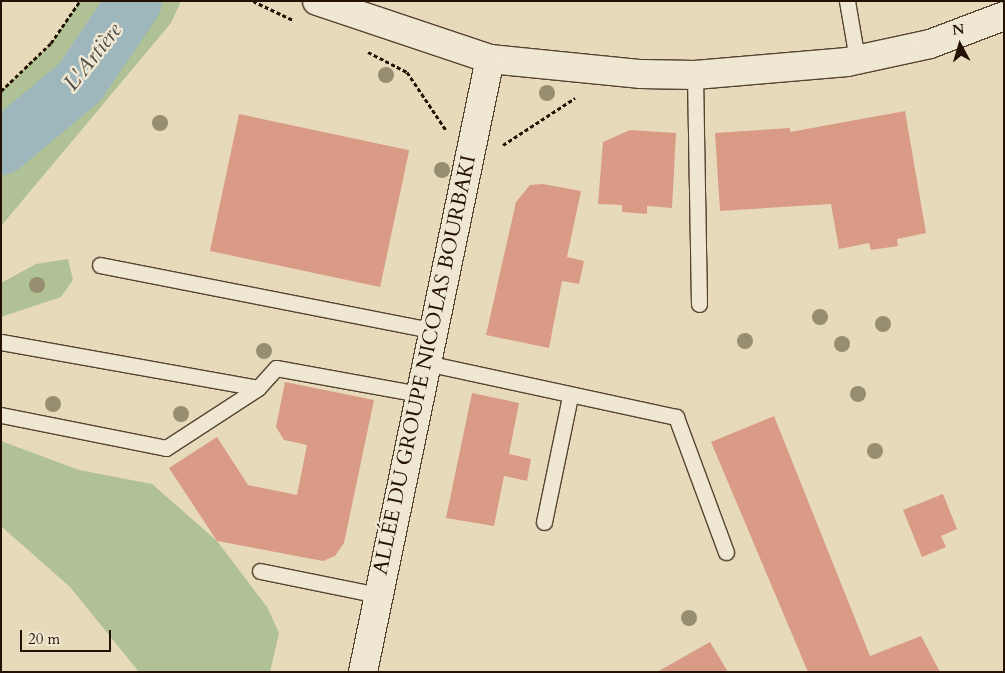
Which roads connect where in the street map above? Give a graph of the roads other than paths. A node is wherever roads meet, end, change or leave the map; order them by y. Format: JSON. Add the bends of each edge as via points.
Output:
{"nodes":[{"id":1,"x":317,"y":1,"type":"edge"},
{"id":2,"x":847,"y":1,"type":"edge"},
{"id":3,"x":1004,"y":16,"type":"edge"},
{"id":4,"x":490,"y":59,"type":"junction"},
{"id":5,"x":857,"y":60,"type":"junction"},
{"id":6,"x":695,"y":75,"type":"junction"},
{"id":7,"x":100,"y":265,"type":"dead end"},
{"id":8,"x":699,"y":304,"type":"dead end"},
{"id":9,"x":432,"y":330,"type":"junction"},
{"id":10,"x":1,"y":342,"type":"edge"},
{"id":11,"x":426,"y":363,"type":"junction"},
{"id":12,"x":258,"y":388,"type":"junction"},
{"id":13,"x":419,"y":394,"type":"junction"},
{"id":14,"x":570,"y":396,"type":"junction"},
{"id":15,"x":1,"y":415,"type":"edge"},
{"id":16,"x":544,"y":522,"type":"dead end"},
{"id":17,"x":726,"y":552,"type":"dead end"},
{"id":18,"x":260,"y":571,"type":"dead end"},
{"id":19,"x":378,"y":595,"type":"junction"},
{"id":20,"x":363,"y":672,"type":"edge"}],
"edges":[{"from":1,"to":4,"type":"street"},
{"from":2,"to":5,"type":"lane"},
{"from":3,"to":5,"type":"street","via":[[930,44]]},
{"from":4,"to":6,"type":"street"},
{"from":4,"to":9,"type":"street","name":"ALLÉE DU GROUPE NICOLAS BOURBAKI"},
{"from":5,"to":6,"type":"street"},
{"from":6,"to":8,"type":"lane"},
{"from":7,"to":9,"type":"lane"},
{"from":9,"to":11,"type":"street","name":"ALLÉE DU GROUPE NICOLAS BOURBAKI"},
{"from":10,"to":12,"type":"lane"},
{"from":11,"to":13,"type":"street","name":"ALLÉE DU GROUPE NICOLAS BOURBAKI"},
{"from":11,"to":14,"type":"lane"},
{"from":12,"to":13,"type":"lane","via":[[276,368]]},
{"from":12,"to":15,"type":"lane","via":[[166,448]]},
{"from":13,"to":19,"type":"street","name":"ALLÉE DU GROUPE NICOLAS BOURBAKI"},
{"from":14,"to":16,"type":"lane"},
{"from":14,"to":17,"type":"lane","via":[[676,418]]},
{"from":18,"to":19,"type":"lane"},
{"from":19,"to":20,"type":"street","name":"ALLÉE DU GROUPE NICOLAS BOURBAKI"}]}
